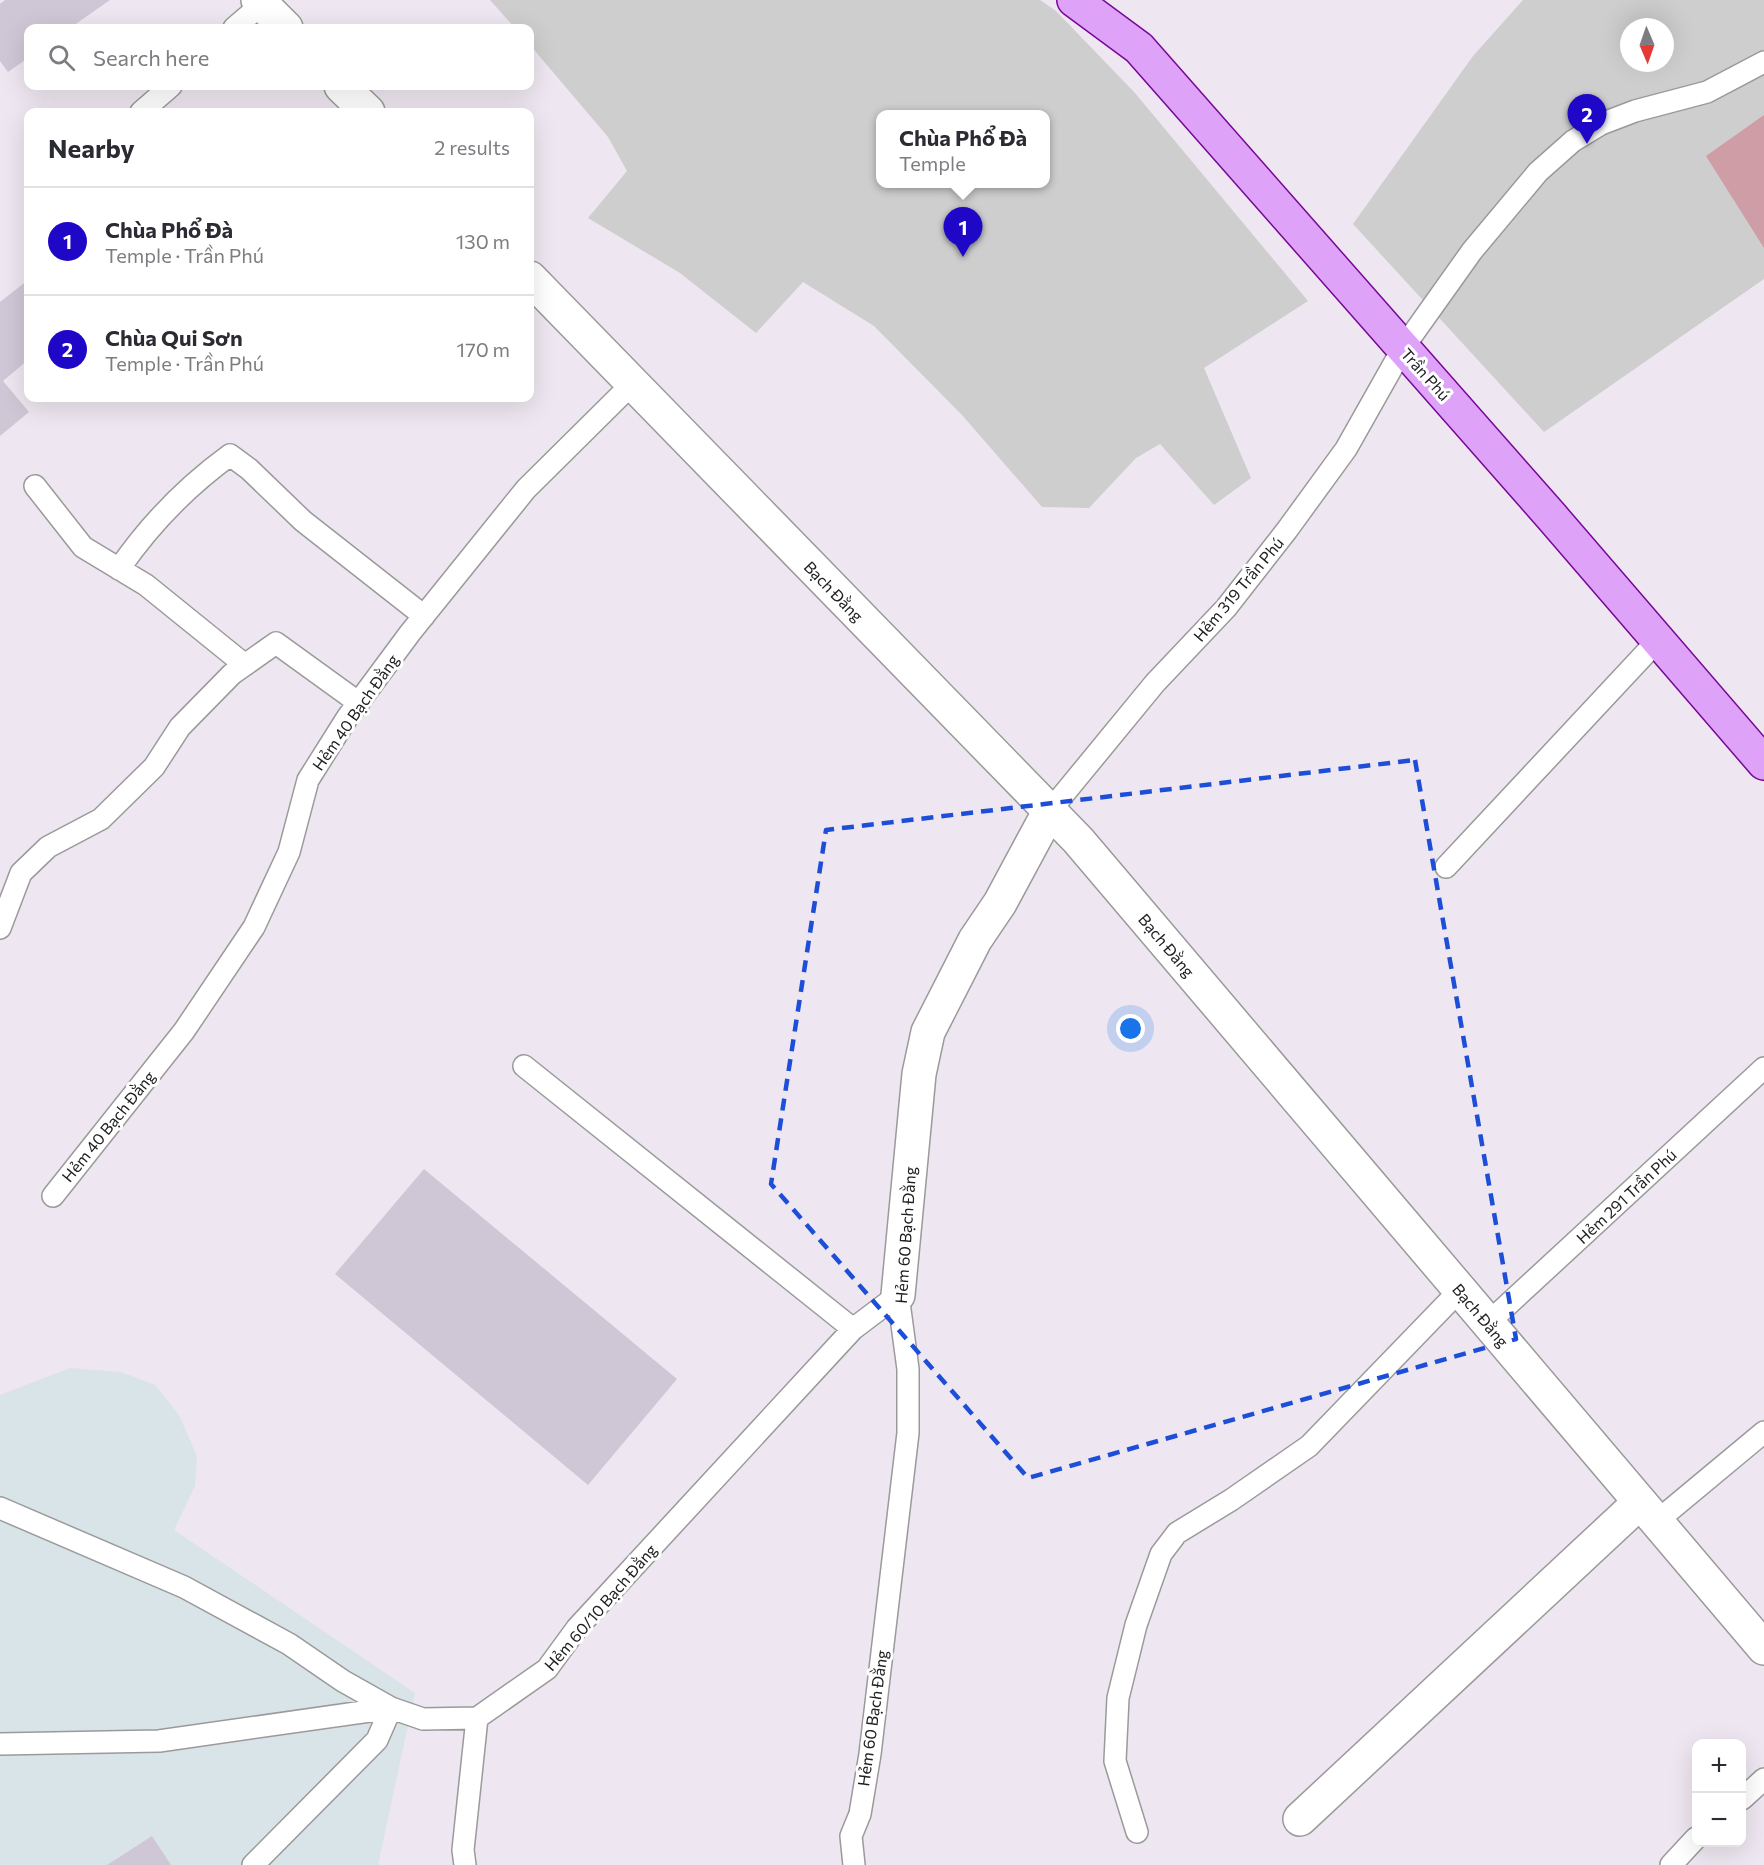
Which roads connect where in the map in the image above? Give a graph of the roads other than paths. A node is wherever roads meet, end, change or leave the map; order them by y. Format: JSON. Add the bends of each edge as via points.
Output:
{"nodes":[{"id":1,"x":1074,"y":0,"type":"edge"},
{"id":2,"x":260,"y":2,"type":"edge"},
{"id":3,"x":238,"y":24,"type":"edge"},
{"id":4,"x":282,"y":24,"type":"edge"},
{"id":5,"x":1764,"y":62,"type":"edge"},
{"id":6,"x":166,"y":90,"type":"edge"},
{"id":7,"x":345,"y":90,"type":"edge"},
{"id":8,"x":146,"y":108,"type":"edge"},
{"id":9,"x":364,"y":108,"type":"edge"},
{"id":10,"x":534,"y":282,"type":"edge"},
{"id":11,"x":1403,"y":348,"type":"junction"},
{"id":12,"x":632,"y":384,"type":"junction"},
{"id":13,"x":35,"y":486,"type":"dead end"},
{"id":14,"x":119,"y":569,"type":"junction"},
{"id":15,"x":424,"y":616,"type":"junction"},
{"id":16,"x":1659,"y":640,"type":"junction"},
{"id":17,"x":245,"y":665,"type":"junction"},
{"id":18,"x":358,"y":703,"type":"junction"},
{"id":19,"x":1764,"y":763,"type":"edge"},
{"id":20,"x":1049,"y":812,"type":"junction"},
{"id":21,"x":1446,"y":867,"type":"dead end"},
{"id":22,"x":0,"y":928,"type":"edge"},
{"id":23,"x":524,"y":1066,"type":"dead end"},
{"id":24,"x":1764,"y":1068,"type":"edge"},
{"id":25,"x":52,"y":1196,"type":"dead end"},
{"id":26,"x":1460,"y":1290,"type":"junction"},
{"id":27,"x":898,"y":1295,"type":"junction"},
{"id":28,"x":1488,"y":1323,"type":"junction"},
{"id":29,"x":853,"y":1329,"type":"junction"},
{"id":30,"x":1764,"y":1432,"type":"edge"},
{"id":31,"x":0,"y":1508,"type":"edge"},
{"id":32,"x":1648,"y":1511,"type":"junction"},
{"id":33,"x":1764,"y":1648,"type":"edge"},
{"id":34,"x":391,"y":1708,"type":"junction"},
{"id":35,"x":477,"y":1718,"type":"junction"},
{"id":36,"x":0,"y":1744,"type":"edge"},
{"id":37,"x":1764,"y":1779,"type":"edge"},
{"id":38,"x":1746,"y":1795,"type":"edge"},
{"id":39,"x":1300,"y":1819,"type":"dead end"},
{"id":40,"x":1137,"y":1832,"type":"dead end"},
{"id":41,"x":1692,"y":1842,"type":"edge"},
{"id":42,"x":253,"y":1865,"type":"edge"},
{"id":43,"x":465,"y":1865,"type":"edge"},
{"id":44,"x":854,"y":1865,"type":"edge"},
{"id":45,"x":1671,"y":1865,"type":"edge"}],
"edges":[{"from":1,"to":11,"type":"main road","name":"Trần Phú","via":[[1139,48]]},
{"from":2,"to":3,"type":"lane"},
{"from":2,"to":4,"type":"street"},
{"from":5,"to":11,"type":"lane","name":"Hẻm 319 Trần Phú","via":[[1707,92],[1635,111],[1572,141],[1514,198]]},
{"from":6,"to":8,"type":"lane"},
{"from":7,"to":9,"type":"street"},
{"from":10,"to":12,"type":"street","name":"Bạch Đằng"},
{"from":11,"to":16,"type":"main road","name":"Trần Phú"},
{"from":11,"to":20,"type":"lane","name":"Hẻm 319 Trần Phú","via":[[1346,449],[1287,530],[1226,608],[1155,683]]},
{"from":12,"to":15,"type":"lane","name":"Hẻm 40 Bạch Đằng","via":[[526,489]]},
{"from":12,"to":20,"type":"street","name":"Bạch Đằng"},
{"from":13,"to":14,"type":"lane","via":[[83,547]]},
{"from":14,"to":15,"type":"lane","via":[[142,536],[196,480],[230,455],[303,521]]},
{"from":14,"to":17,"type":"lane","via":[[146,585]]},
{"from":15,"to":18,"type":"lane","name":"Hẻm 40 Bạch Đằng"},
{"from":16,"to":19,"type":"main road","name":"Trần Phú"},
{"from":16,"to":21,"type":"lane"},
{"from":17,"to":18,"type":"lane","via":[[276,643]]},
{"from":17,"to":22,"type":"lane","via":[[180,727],[154,766],[101,819],[48,848],[21,873]]},
{"from":18,"to":25,"type":"lane","name":"Hẻm 40 Bạch Đằng","via":[[308,780],[289,852],[254,927],[184,1031]]},
{"from":20,"to":26,"type":"street","name":"Bạch Đằng","via":[[1078,840]]},
{"from":20,"to":27,"type":"street","name":"Hẻm 60 Bạch Đằng","via":[[1000,903],[975,940],[928,1032],[919,1074]]},
{"from":23,"to":29,"type":"lane"},
{"from":24,"to":28,"type":"lane","name":"Hẻm 291 Trần Phú"},
{"from":26,"to":28,"type":"street","name":"Bạch Đằng"},
{"from":26,"to":40,"type":"lane","via":[[1309,1446],[1177,1533],[1161,1554],[1136,1625],[1118,1698],[1114,1761]]},
{"from":27,"to":29,"type":"lane","name":"Hẻm 60/10 Bạch Đằng"},
{"from":27,"to":44,"type":"lane","name":"Hẻm 60 Bạch Đằng","via":[[908,1370],[908,1433],[870,1754],[860,1814],[851,1836]]},
{"from":28,"to":32,"type":"street","name":"Bạch Đằng"},
{"from":29,"to":35,"type":"lane","name":"Hẻm 60/10 Bạch Đằng","via":[[585,1620],[547,1669]]},
{"from":30,"to":32,"type":"lane"},
{"from":31,"to":34,"type":"lane","via":[[184,1587],[289,1644]]},
{"from":32,"to":33,"type":"street","name":"Bạch Đằng"},
{"from":32,"to":39,"type":"street"},
{"from":34,"to":35,"type":"lane","via":[[423,1719]]},
{"from":34,"to":36,"type":"lane","via":[[159,1741]]},
{"from":34,"to":42,"type":"lane","via":[[377,1740]]},
{"from":35,"to":43,"type":"lane","via":[[463,1850]]},
{"from":37,"to":38,"type":"lane"},
{"from":41,"to":45,"type":"lane"}]}
